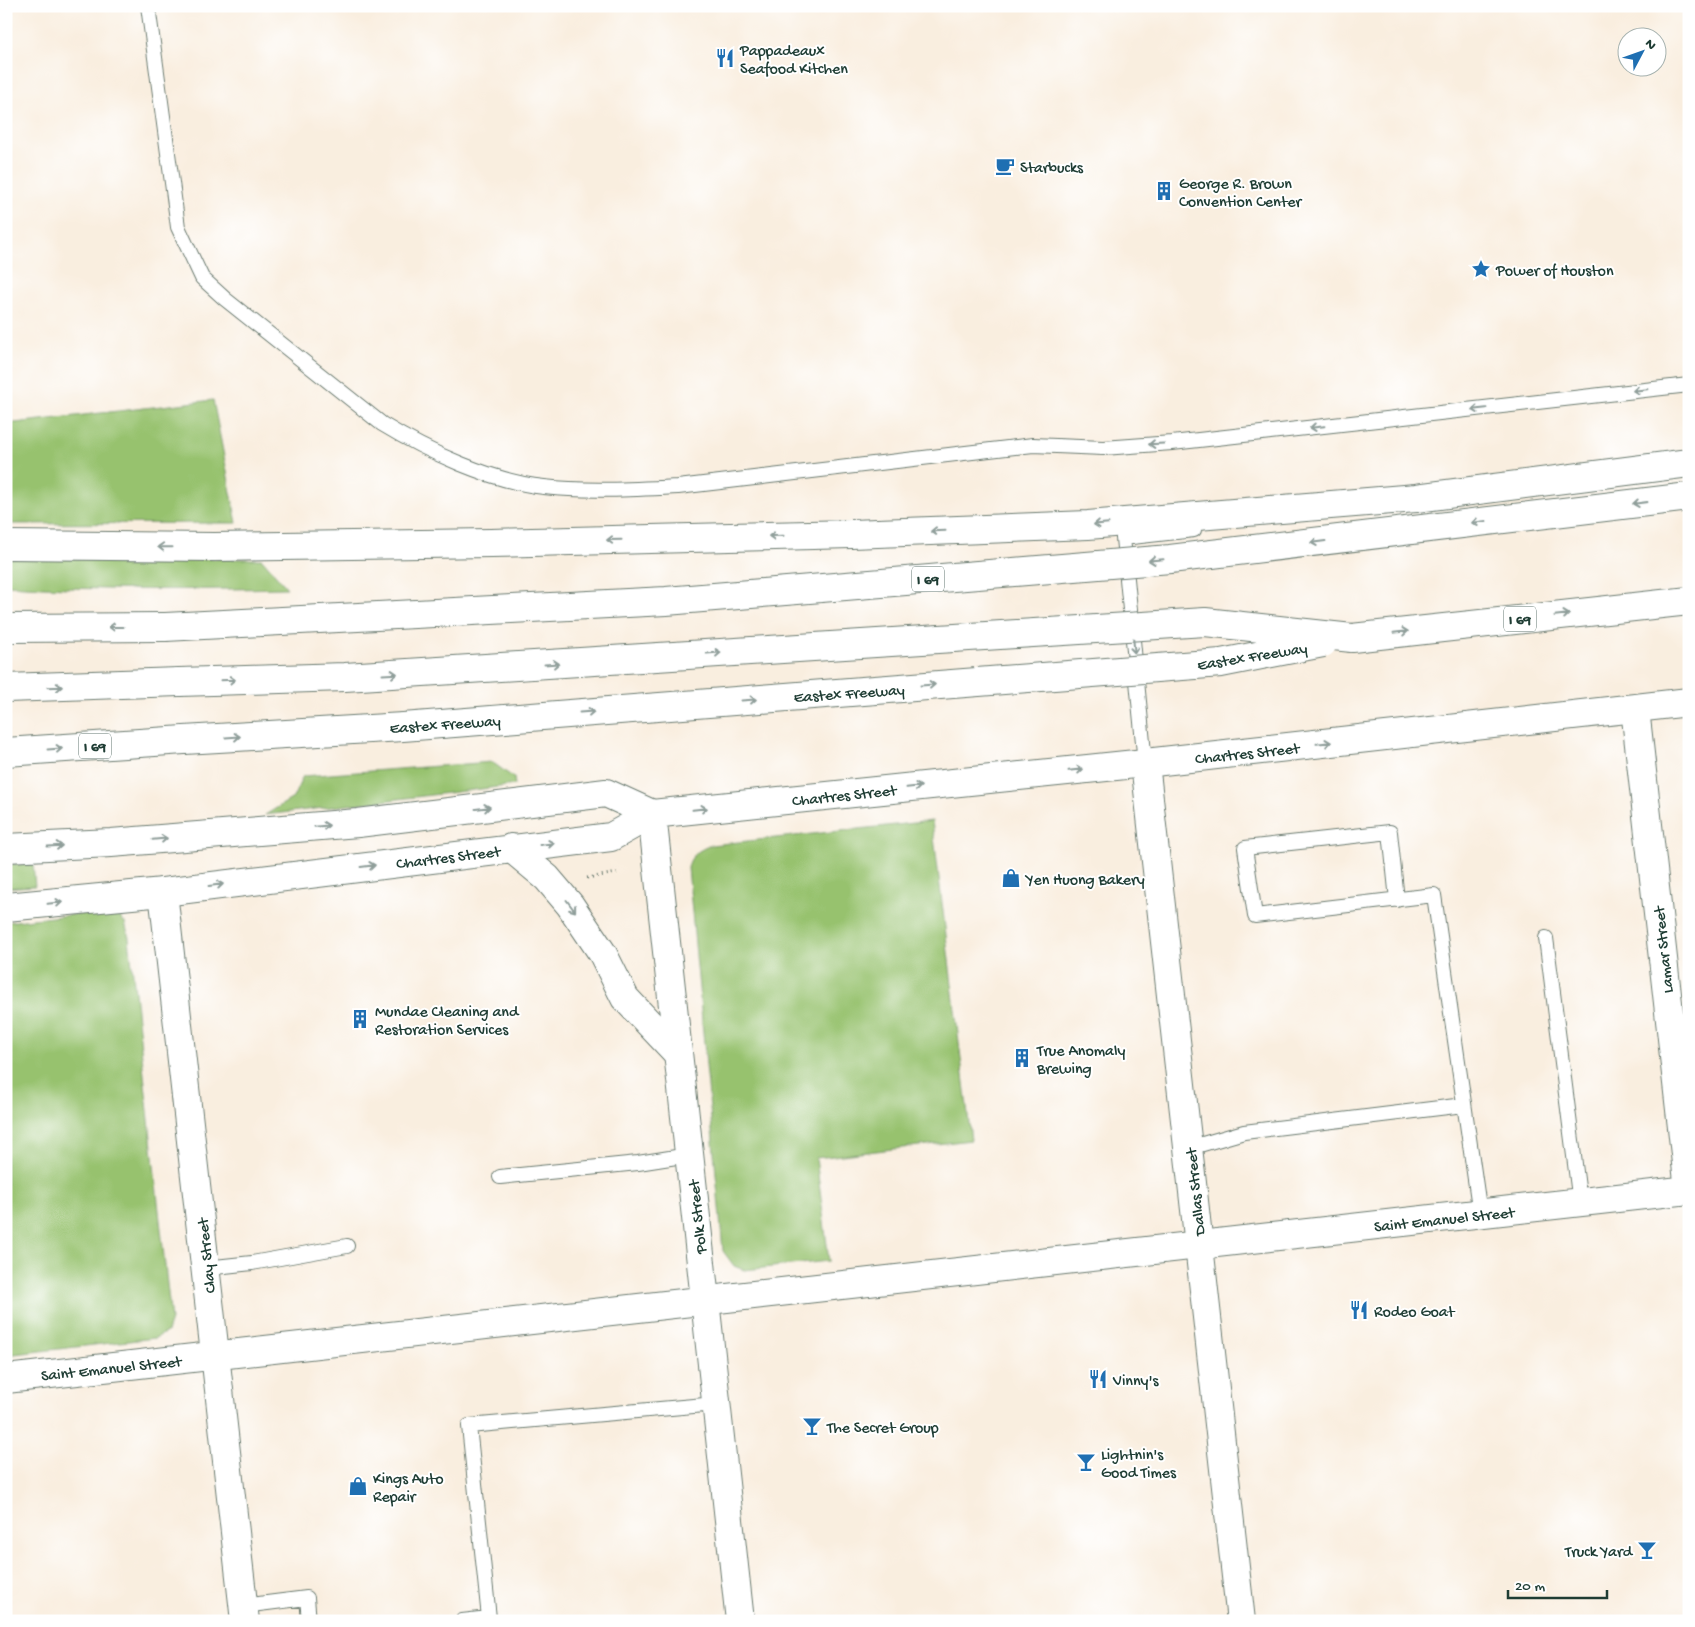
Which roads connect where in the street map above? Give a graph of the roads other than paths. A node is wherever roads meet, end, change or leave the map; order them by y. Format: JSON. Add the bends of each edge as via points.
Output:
{"nodes":[{"id":1,"x":148,"y":6,"type":"edge"},
{"id":2,"x":1689,"y":385,"type":"edge"},
{"id":3,"x":1689,"y":463,"type":"edge"},
{"id":4,"x":1689,"y":473,"type":"edge"},
{"id":5,"x":1689,"y":497,"type":"edge"},
{"id":6,"x":6,"y":545,"type":"edge"},
{"id":7,"x":1689,"y":601,"type":"edge"},
{"id":8,"x":6,"y":628,"type":"edge"},
{"id":9,"x":1352,"y":638,"type":"junction"},
{"id":10,"x":6,"y":688,"type":"edge"},
{"id":11,"x":1689,"y":702,"type":"edge"},
{"id":12,"x":1635,"y":708,"type":"junction"},
{"id":13,"x":6,"y":752,"type":"edge"},
{"id":14,"x":1146,"y":763,"type":"junction"},
{"id":15,"x":652,"y":814,"type":"junction"},
{"id":16,"x":6,"y":848,"type":"edge"},
{"id":17,"x":511,"y":848,"type":"junction"},
{"id":18,"x":163,"y":892,"type":"junction"},
{"id":19,"x":1398,"y":900,"type":"junction"},
{"id":20,"x":6,"y":907,"type":"edge"},
{"id":21,"x":1546,"y":938,"type":"dead end"},
{"id":22,"x":678,"y":1054,"type":"junction"},
{"id":23,"x":1464,"y":1105,"type":"junction"},
{"id":24,"x":1189,"y":1148,"type":"junction"},
{"id":25,"x":689,"y":1156,"type":"junction"},
{"id":26,"x":500,"y":1177,"type":"dead end"},
{"id":27,"x":1689,"y":1190,"type":"edge"},
{"id":28,"x":1580,"y":1203,"type":"junction"},
{"id":29,"x":1480,"y":1214,"type":"junction"},
{"id":30,"x":1200,"y":1245,"type":"junction"},
{"id":31,"x":347,"y":1246,"type":"dead end"},
{"id":32,"x":206,"y":1268,"type":"junction"},
{"id":33,"x":705,"y":1301,"type":"junction"},
{"id":34,"x":216,"y":1355,"type":"junction"},
{"id":35,"x":6,"y":1379,"type":"edge"},
{"id":36,"x":716,"y":1404,"type":"junction"},
{"id":37,"x":244,"y":1614,"type":"edge"},
{"id":38,"x":309,"y":1621,"type":"edge"},
{"id":39,"x":462,"y":1621,"type":"edge"},
{"id":40,"x":740,"y":1621,"type":"edge"},
{"id":41,"x":1242,"y":1621,"type":"edge"}],
"edges":[{"from":2,"to":1,"type":"lane","one_way":true,"via":[[1172,444],[1103,448],[1033,445],[678,487],[544,487],[510,480],[444,457],[382,424],[202,278],[178,227]]},
{"from":3,"to":6,"type":"main road","one_way":true,"via":[[1416,498],[1088,525],[481,543],[214,547]]},
{"from":4,"to":14,"type":"lane","one_way":true,"via":[[1123,538]]},
{"from":5,"to":8,"type":"main road","number":"I 69","one_way":true,"bridge":true,"via":[[1160,560],[666,601],[165,627]]},
{"from":9,"to":7,"type":"main road","name":"Eastex Freeway","number":"I 69","one_way":true},
{"from":10,"to":9,"type":"main road","one_way":true,"bridge":true,"via":[[355,676],[1205,622]]},
{"from":13,"to":9,"type":"main road","name":"Eastex Freeway","number":"I 69","one_way":true,"bridge":true,"via":[[403,727],[1220,663]]},
{"from":11,"to":12,"type":"main road","name":"Chartres Street"},
{"from":14,"to":12,"type":"main road","name":"Chartres Street","one_way":true},
{"from":12,"to":27,"type":"main road","name":"Lamar Street"},
{"from":15,"to":14,"type":"main road","name":"Chartres Street","one_way":true},
{"from":14,"to":24,"type":"main road","name":"Dallas Street"},
{"from":16,"to":15,"type":"main road","one_way":true,"via":[[358,823],[606,793]]},
{"from":17,"to":15,"type":"main road","name":"Chartres Street","one_way":true,"via":[[611,837]]},
{"from":15,"to":22,"type":"main road","name":"Polk Street"},
{"from":18,"to":17,"type":"main road","name":"Chartres Street","one_way":true},
{"from":17,"to":22,"type":"main road","one_way":true,"via":[[547,878],[570,905],[603,954],[625,998]]},
{"from":20,"to":18,"type":"main road","name":"Chartres Street","one_way":true},
{"from":18,"to":32,"type":"main road","name":"Clay Street"},
{"from":19,"to":19,"type":"lane","via":[[1254,916],[1246,848],[1390,832]]},
{"from":19,"to":23,"type":"lane","via":[[1434,895]]},
{"from":21,"to":28,"type":"lane"},
{"from":22,"to":25,"type":"main road","name":"Polk Street"},
{"from":23,"to":24,"type":"lane","via":[[1244,1132]]},
{"from":23,"to":29,"type":"lane"},
{"from":24,"to":30,"type":"main road","name":"Dallas Street"},
{"from":25,"to":26,"type":"lane"},
{"from":25,"to":33,"type":"main road","name":"Polk Street"},
{"from":27,"to":28,"type":"main road","name":"Saint Emanuel Street"},
{"from":28,"to":29,"type":"main road","name":"Saint Emanuel Street"},
{"from":29,"to":30,"type":"main road","name":"Saint Emanuel Street"},
{"from":30,"to":33,"type":"main road","name":"Saint Emanuel Street"},
{"from":30,"to":41,"type":"main road","name":"Dallas Street"},
{"from":31,"to":32,"type":"lane"},
{"from":32,"to":34,"type":"main road","name":"Clay Street"},
{"from":33,"to":34,"type":"main road","name":"Saint Emanuel Street"},
{"from":33,"to":36,"type":"main road","name":"Polk Street"},
{"from":34,"to":35,"type":"main road","name":"Saint Emanuel Street"},
{"from":34,"to":37,"type":"main road","name":"Clay Street"},
{"from":36,"to":39,"type":"lane","via":[[469,1426],[489,1618]]},
{"from":36,"to":40,"type":"main road","name":"Polk Street"},
{"from":37,"to":38,"type":"lane","via":[[307,1598]]}]}
